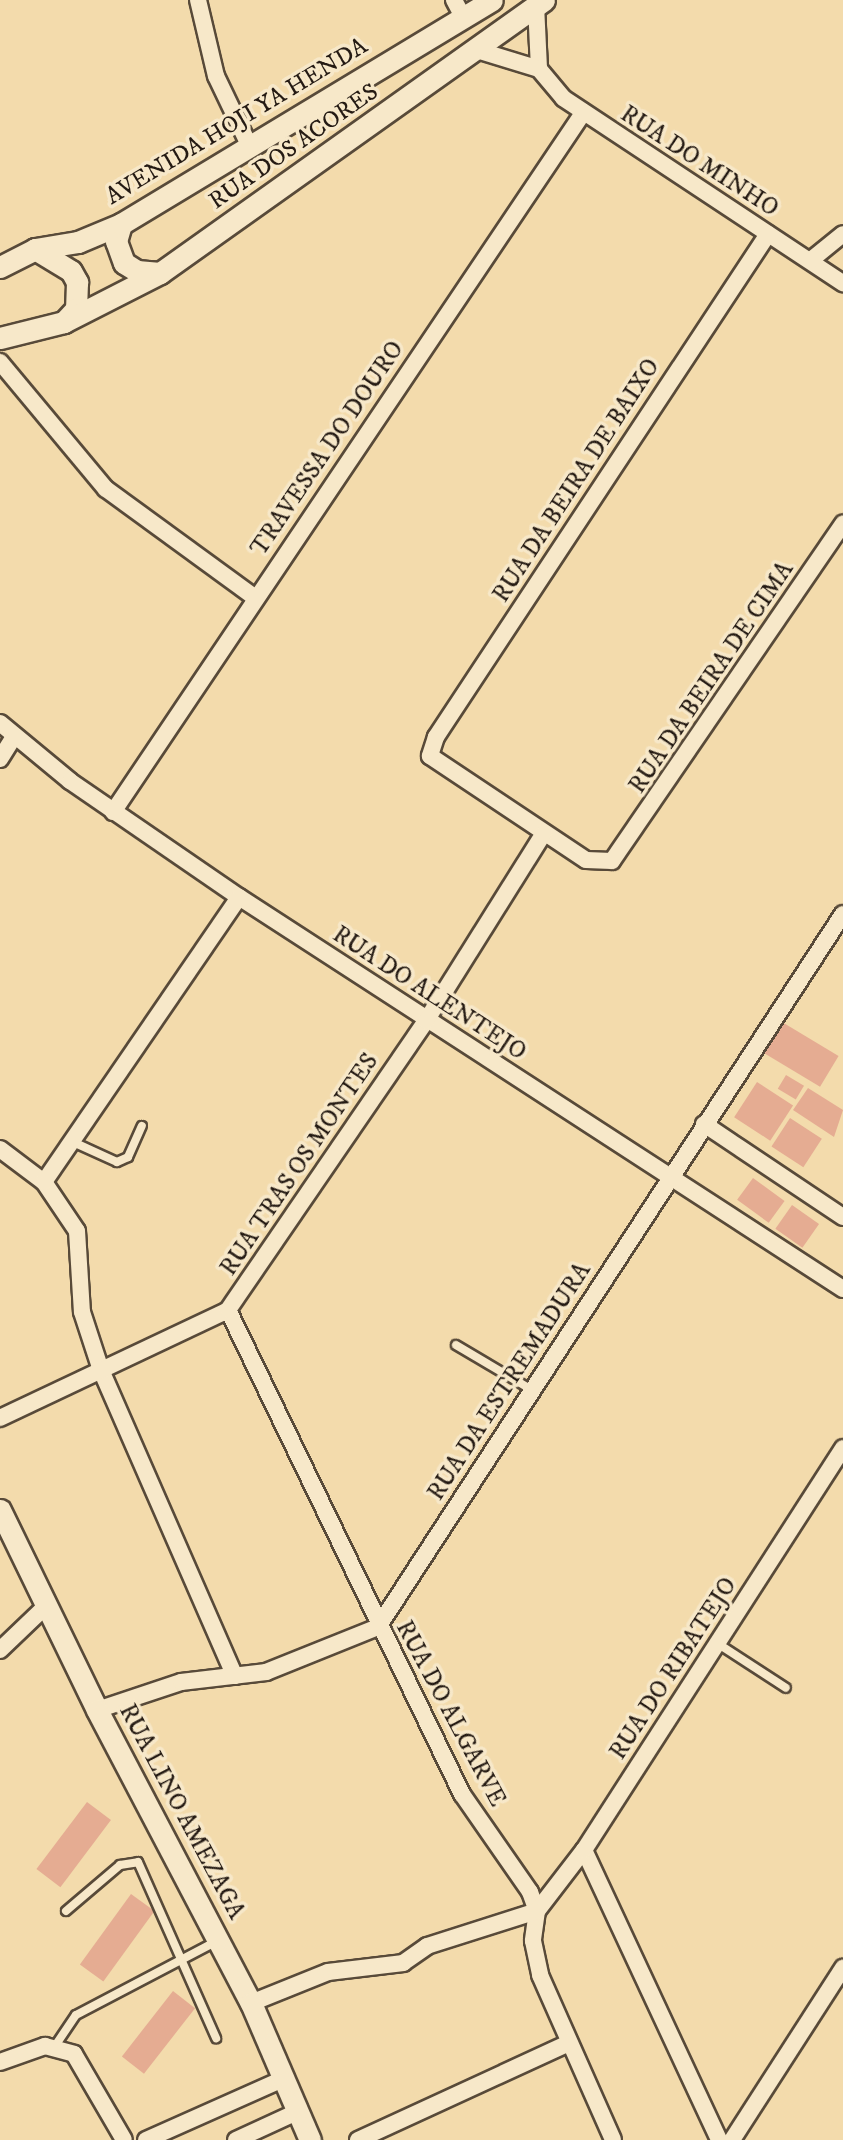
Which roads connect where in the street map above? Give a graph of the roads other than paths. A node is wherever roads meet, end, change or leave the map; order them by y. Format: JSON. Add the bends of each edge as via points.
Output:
{"nodes":[{"id":1,"x":198,"y":0,"type":"edge"},
{"id":2,"x":492,"y":0,"type":"edge"},
{"id":3,"x":540,"y":2,"type":"edge"},
{"id":4,"x":458,"y":9,"type":"edge"},
{"id":5,"x":477,"y":50,"type":"junction"},
{"id":6,"x":539,"y":69,"type":"junction"},
{"id":7,"x":583,"y":113,"type":"junction"},
{"id":8,"x":250,"y":147,"type":"junction"},
{"id":9,"x":121,"y":224,"type":"junction"},
{"id":10,"x":768,"y":234,"type":"junction"},
{"id":11,"x":843,"y":234,"type":"edge"},
{"id":12,"x":35,"y":249,"type":"junction"},
{"id":13,"x":811,"y":260,"type":"junction"},
{"id":14,"x":0,"y":267,"type":"edge"},
{"id":15,"x":160,"y":274,"type":"junction"},
{"id":16,"x":843,"y":283,"type":"edge"},
{"id":17,"x":64,"y":322,"type":"junction"},
{"id":18,"x":0,"y":338,"type":"edge"},
{"id":19,"x":0,"y":362,"type":"edge"},
{"id":20,"x":843,"y":524,"type":"edge"},
{"id":21,"x":254,"y":597,"type":"junction"},
{"id":22,"x":0,"y":723,"type":"edge"},
{"id":23,"x":14,"y":737,"type":"junction"},
{"id":24,"x":0,"y":759,"type":"edge"},
{"id":25,"x":113,"y":812,"type":"junction"},
{"id":26,"x":544,"y":833,"type":"junction"},
{"id":27,"x":239,"y":897,"type":"junction"},
{"id":28,"x":843,"y":914,"type":"edge"},
{"id":29,"x":426,"y":1021,"type":"junction"},
{"id":30,"x":704,"y":1124,"type":"junction"},
{"id":31,"x":142,"y":1126,"type":"dead end"},
{"id":32,"x":73,"y":1142,"type":"junction"},
{"id":33,"x":0,"y":1149,"type":"edge"},
{"id":34,"x":671,"y":1177,"type":"junction"},
{"id":35,"x":44,"y":1182,"type":"junction"},
{"id":36,"x":843,"y":1217,"type":"edge"},
{"id":37,"x":843,"y":1289,"type":"edge"},
{"id":38,"x":228,"y":1310,"type":"junction"},
{"id":39,"x":456,"y":1345,"type":"dead end"},
{"id":40,"x":101,"y":1370,"type":"junction"},
{"id":41,"x":532,"y":1390,"type":"junction"},
{"id":42,"x":0,"y":1418,"type":"edge"},
{"id":43,"x":843,"y":1448,"type":"edge"},
{"id":44,"x":0,"y":1510,"type":"edge"},
{"id":45,"x":46,"y":1606,"type":"junction"},
{"id":46,"x":378,"y":1626,"type":"junction"},
{"id":47,"x":718,"y":1643,"type":"junction"},
{"id":48,"x":0,"y":1650,"type":"edge"},
{"id":49,"x":236,"y":1676,"type":"junction"},
{"id":50,"x":786,"y":1688,"type":"dead end"},
{"id":51,"x":96,"y":1710,"type":"junction"},
{"id":52,"x":584,"y":1850,"type":"junction"},
{"id":53,"x":537,"y":1911,"type":"junction"},
{"id":54,"x":66,"y":1912,"type":"dead end"},
{"id":55,"x":219,"y":1940,"type":"junction"},
{"id":56,"x":184,"y":1958,"type":"junction"},
{"id":57,"x":843,"y":1968,"type":"edge"},
{"id":58,"x":251,"y":2003,"type":"junction"},
{"id":59,"x":215,"y":2038,"type":"dead end"},
{"id":60,"x":567,"y":2044,"type":"junction"},
{"id":61,"x":55,"y":2046,"type":"junction"},
{"id":62,"x":0,"y":2062,"type":"edge"},
{"id":63,"x":283,"y":2079,"type":"junction"},
{"id":64,"x":297,"y":2112,"type":"junction"},
{"id":65,"x":124,"y":2140,"type":"edge"},
{"id":66,"x":146,"y":2140,"type":"edge"},
{"id":67,"x":236,"y":2140,"type":"edge"},
{"id":68,"x":310,"y":2140,"type":"edge"},
{"id":69,"x":358,"y":2140,"type":"edge"},
{"id":70,"x":613,"y":2140,"type":"edge"},
{"id":71,"x":719,"y":2140,"type":"edge"},
{"id":72,"x":732,"y":2140,"type":"edge"}],
"edges":[{"from":1,"to":8,"type":"street","via":[[216,76]]},
{"from":2,"to":4,"type":"main road","name":"AVENIDA HOJI YA HENDA"},
{"from":3,"to":5,"type":"main road","name":"RUA DOS ACORES"},
{"from":3,"to":6,"type":"street"},
{"from":4,"to":8,"type":"main road","name":"AVENIDA HOJI YA HENDA"},
{"from":5,"to":6,"type":"street","name":"RUA DO MINHO"},
{"from":5,"to":15,"type":"main road","name":"RUA DOS ACORES"},
{"from":6,"to":7,"type":"street","name":"RUA DO MINHO"},
{"from":7,"to":10,"type":"street","name":"RUA DO MINHO"},
{"from":7,"to":21,"type":"street","name":"TRAVESSA DO DOURO"},
{"from":8,"to":9,"type":"main road","name":"AVENIDA HOJI YA HENDA"},
{"from":9,"to":12,"type":"main road","name":"AVENIDA HOJI YA HENDA","via":[[78,242]]},
{"from":9,"to":15,"type":"main road","via":[[116,241],[124,263],[136,271]]},
{"from":10,"to":13,"type":"street","name":"RUA DO MINHO"},
{"from":10,"to":26,"type":"street","name":"RUA DA BEIRA DE BAIXO","via":[[436,737],[430,756]]},
{"from":11,"to":13,"type":"street"},
{"from":12,"to":14,"type":"main road","name":"AVENIDA HOJI YA HENDA"},
{"from":12,"to":17,"type":"main road","via":[[71,271],[77,282],[76,309]]},
{"from":13,"to":16,"type":"street","name":"RUA DO MINHO"},
{"from":15,"to":17,"type":"main road","name":"RUA DOS ACORES"},
{"from":17,"to":18,"type":"main road"},
{"from":19,"to":21,"type":"street","via":[[106,489]]},
{"from":20,"to":26,"type":"street","name":"RUA DA BEIRA DE CIMA","via":[[618,858],[604,863],[586,859]]},
{"from":21,"to":25,"type":"street","name":"TRAVESSA DO DOURO"},
{"from":22,"to":23,"type":"street","name":"RUA DO ALENTEJO"},
{"from":23,"to":24,"type":"street"},
{"from":23,"to":25,"type":"street","name":"RUA DO ALENTEJO"},
{"from":25,"to":27,"type":"street","name":"RUA DO ALENTEJO"},
{"from":26,"to":29,"type":"street","name":"RUA TRAS OS MONTES"},
{"from":27,"to":29,"type":"street","name":"RUA DO ALENTEJO"},
{"from":27,"to":32,"type":"street"},
{"from":28,"to":30,"type":"street","name":"RUA DA ESTREMADURA"},
{"from":29,"to":34,"type":"street","name":"RUA DO ALENTEJO"},
{"from":29,"to":38,"type":"street","name":"RUA TRAS OS MONTES"},
{"from":30,"to":34,"type":"street","name":"RUA DA ESTREMADURA"},
{"from":30,"to":36,"type":"street"},
{"from":31,"to":32,"type":"lane","via":[[128,1157],[117,1162]]},
{"from":32,"to":35,"type":"street"},
{"from":33,"to":35,"type":"street"},
{"from":34,"to":37,"type":"street","name":"RUA DO ALENTEJO"},
{"from":34,"to":41,"type":"street","name":"RUA DA ESTREMADURA"},
{"from":35,"to":40,"type":"street","via":[[81,1244],[80,1302]]},
{"from":38,"to":40,"type":"street","name":"RUA TRAS OS MONTES"},
{"from":38,"to":46,"type":"street","name":"RUA DO ALGARVE"},
{"from":39,"to":41,"type":"lane"},
{"from":40,"to":42,"type":"street","name":"RUA TRAS OS MONTES"},
{"from":40,"to":49,"type":"street"},
{"from":41,"to":46,"type":"street","name":"RUA DA ESTREMADURA"},
{"from":43,"to":47,"type":"street","name":"RUA DO RIBATEJO"},
{"from":44,"to":45,"type":"main road","name":"RUA LINO AMEZAGA"},
{"from":45,"to":48,"type":"street"},
{"from":45,"to":51,"type":"main road","name":"RUA LINO AMEZAGA"},
{"from":46,"to":49,"type":"street","via":[[266,1672]]},
{"from":46,"to":53,"type":"street","name":"RUA DO ALGARVE","via":[[473,1814],[526,1884]]},
{"from":47,"to":50,"type":"lane"},
{"from":47,"to":52,"type":"street","name":"RUA DO RIBATEJO"},
{"from":49,"to":51,"type":"street","via":[[181,1682]]},
{"from":51,"to":55,"type":"main road","name":"RUA LINO AMEZAGA"},
{"from":52,"to":53,"type":"street","name":"RUA DO RIBATEJO"},
{"from":52,"to":71,"type":"street"},
{"from":53,"to":58,"type":"street","via":[[427,1946],[403,1963],[328,1972]]},
{"from":53,"to":60,"type":"street","name":"RUA DO ALGARVE","via":[[534,1954]]},
{"from":54,"to":56,"type":"lane","via":[[120,1865],[138,1862]]},
{"from":55,"to":56,"type":"lane"},
{"from":55,"to":58,"type":"main road","name":"RUA LINO AMEZAGA"},
{"from":56,"to":59,"type":"lane"},
{"from":56,"to":61,"type":"lane","via":[[76,2015]]},
{"from":57,"to":72,"type":"street"},
{"from":58,"to":63,"type":"main road","name":"RUA LINO AMEZAGA"},
{"from":60,"to":69,"type":"street"},
{"from":60,"to":70,"type":"street","name":"RUA DO ALGARVE"},
{"from":61,"to":62,"type":"street"},
{"from":61,"to":65,"type":"street","via":[[74,2054]]},
{"from":63,"to":64,"type":"main road","name":"RUA LINO AMEZAGA"},
{"from":63,"to":66,"type":"street"},
{"from":64,"to":67,"type":"street"},
{"from":64,"to":68,"type":"main road","name":"RUA LINO AMEZAGA"}]}
